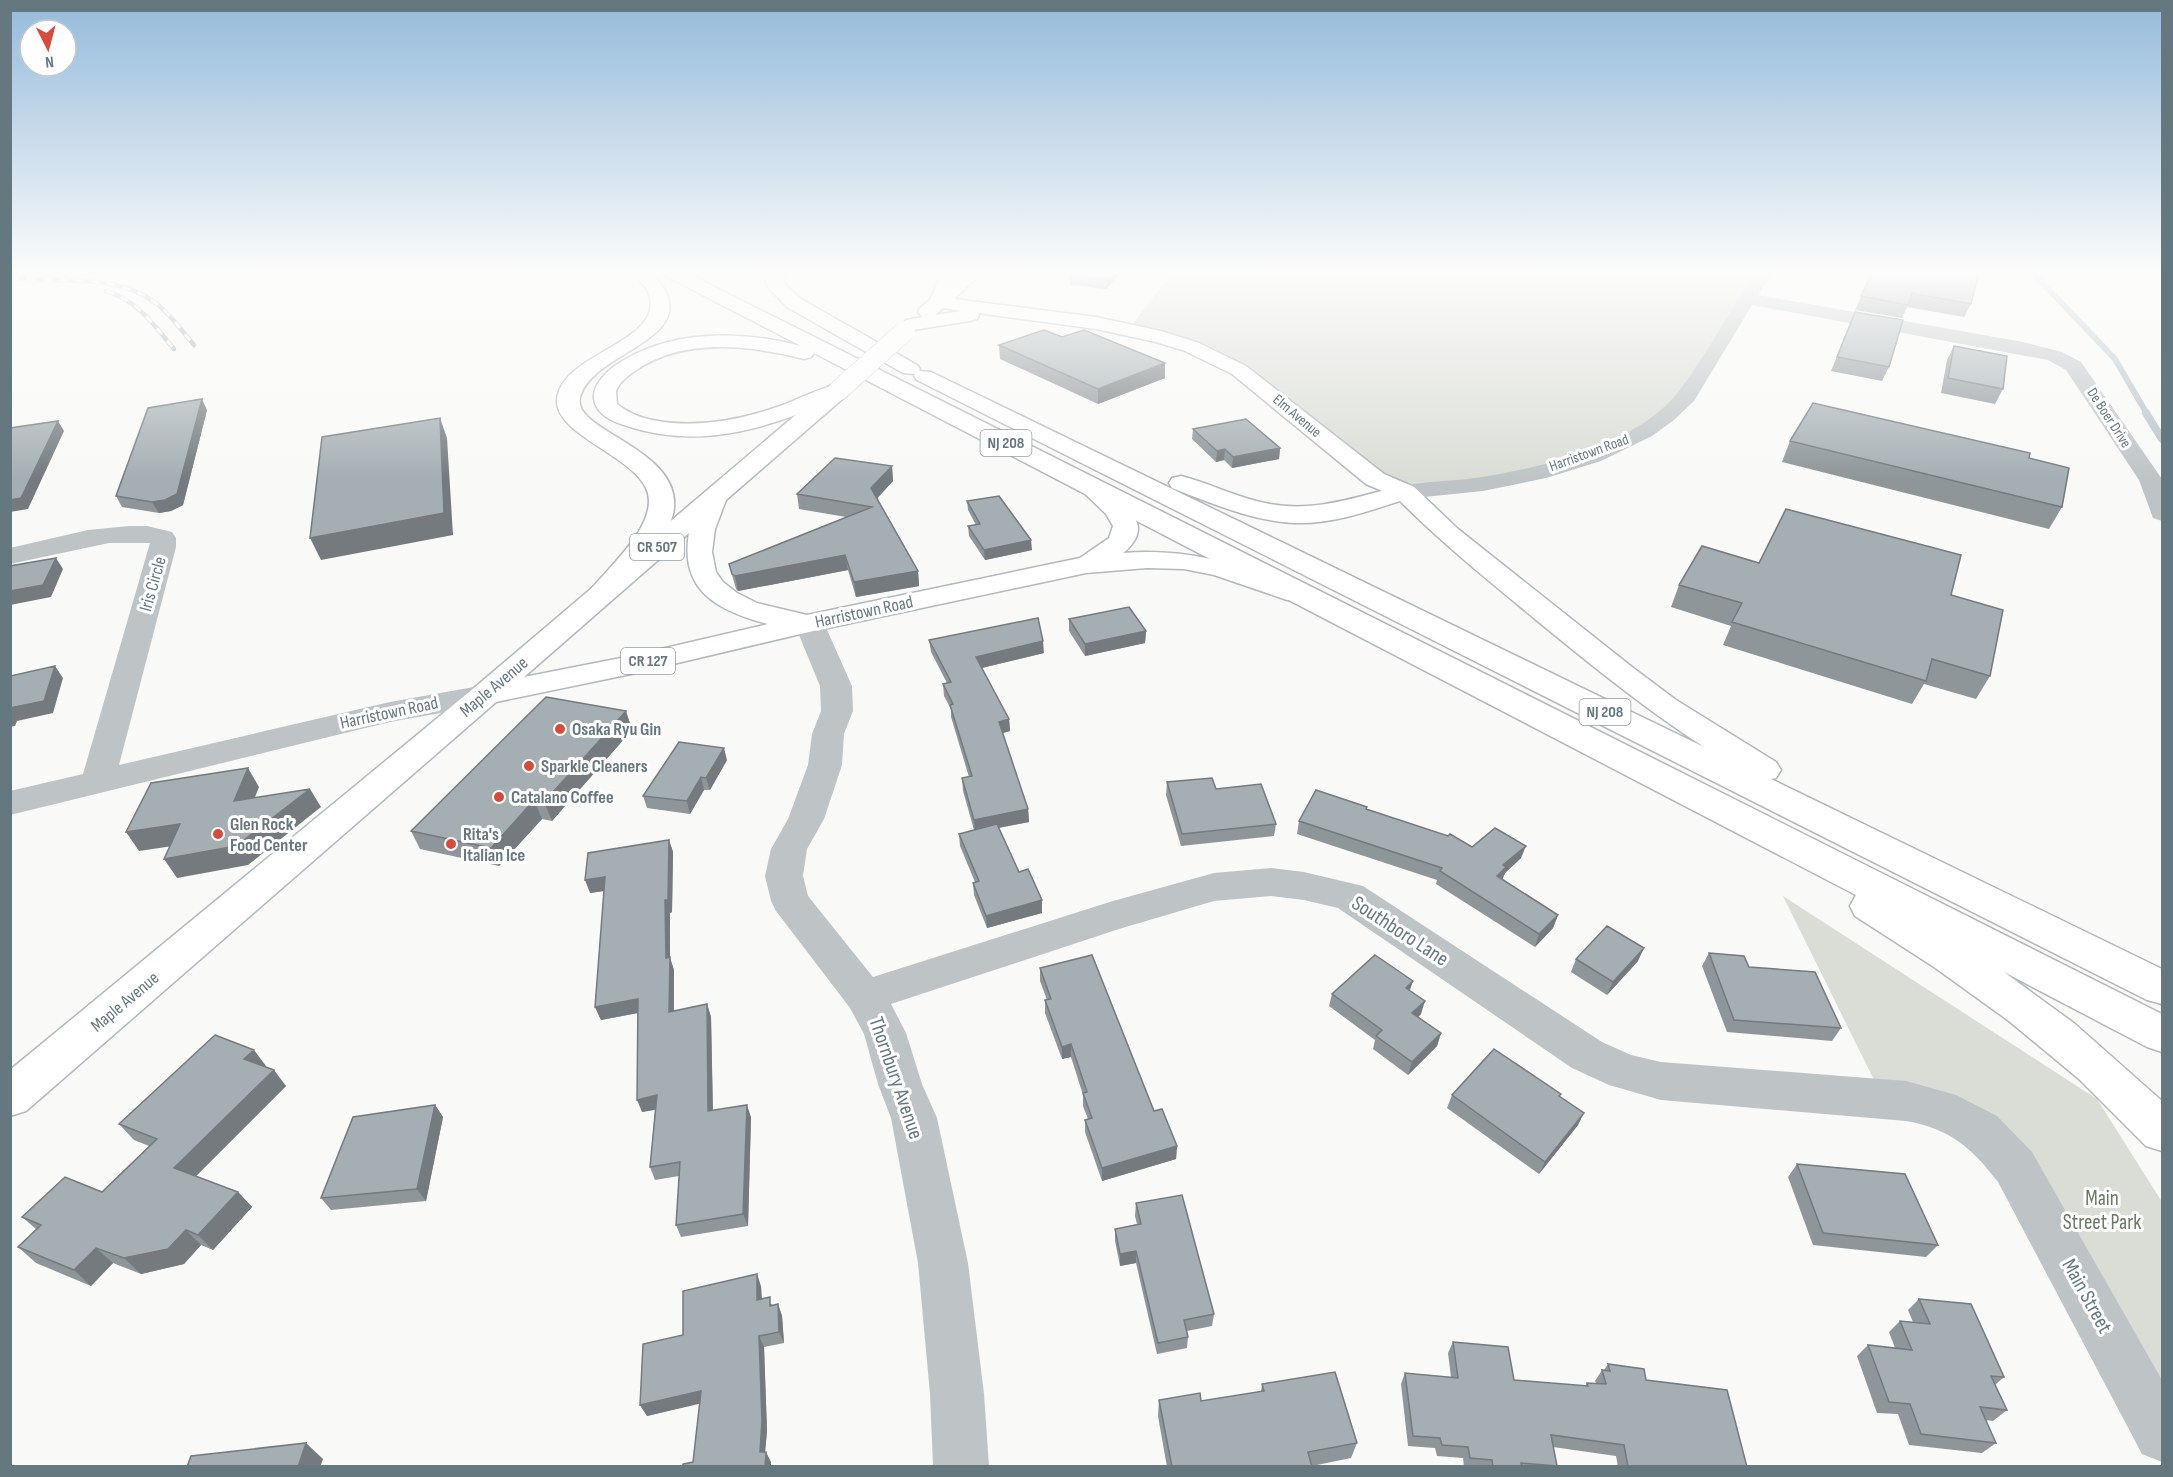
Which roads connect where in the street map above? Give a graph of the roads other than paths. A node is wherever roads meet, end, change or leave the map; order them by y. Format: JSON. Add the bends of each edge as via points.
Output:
{"nodes":[{"id":1,"x":633,"y":341,"type":"edge"},
{"id":2,"x":806,"y":341,"type":"edge"},
{"id":3,"x":853,"y":341,"type":"edge"},
{"id":4,"x":861,"y":341,"type":"edge"},
{"id":5,"x":894,"y":341,"type":"edge"},
{"id":6,"x":1172,"y":341,"type":"edge"},
{"id":7,"x":1721,"y":341,"type":"edge"},
{"id":8,"x":1983,"y":341,"type":"edge"},
{"id":9,"x":910,"y":369,"type":"junction"},
{"id":10,"x":839,"y":390,"type":"junction"},
{"id":11,"x":921,"y":400,"type":"junction"},
{"id":12,"x":1055,"y":441,"type":"junction"},
{"id":13,"x":1090,"y":487,"type":"junction"},
{"id":14,"x":1405,"y":492,"type":"junction"},
{"id":15,"x":716,"y":497,"type":"junction"},
{"id":16,"x":2163,"y":513,"type":"edge"},
{"id":17,"x":10,"y":556,"type":"edge"},
{"id":18,"x":1086,"y":565,"type":"junction"},
{"id":19,"x":598,"y":598,"type":"junction"},
{"id":20,"x":1323,"y":605,"type":"junction"},
{"id":21,"x":809,"y":623,"type":"junction"},
{"id":22,"x":485,"y":695,"type":"junction"},
{"id":23,"x":1642,"y":768,"type":"junction"},
{"id":24,"x":98,"y":780,"type":"junction"},
{"id":25,"x":10,"y":803,"type":"edge"},
{"id":26,"x":2159,"y":986,"type":"edge"},
{"id":27,"x":865,"y":996,"type":"junction"},
{"id":28,"x":2163,"y":1034,"type":"edge"},
{"id":29,"x":10,"y":1097,"type":"edge"},
{"id":30,"x":1886,"y":1100,"type":"joint"},
{"id":31,"x":2163,"y":1131,"type":"edge"},
{"id":32,"x":2163,"y":1434,"type":"edge"},
{"id":33,"x":961,"y":1467,"type":"edge"}],
"edges":[{"from":1,"to":19,"type":"main road","via":[[580,377],[567,402],[572,415],[585,427],[621,448],[649,471],[661,497],[660,512],[652,528]]},
{"from":2,"to":11,"type":"main road","number":"NJ 208"},
{"from":3,"to":9,"type":"main road","number":"NJ 208"},
{"from":4,"to":9,"type":"main road"},
{"from":5,"to":10,"type":"main road","name":"Maple Avenue","number":"CR 507","bridge":true},
{"from":6,"to":14,"type":"main road","name":"Elm Avenue","via":[[1216,357],[1261,386],[1375,479]]},
{"from":7,"to":14,"type":"street","name":"Harristown Road","via":[[1673,411],[1604,450],[1484,484]]},
{"from":8,"to":16,"type":"street","name":"De Boer Drive","via":[[2023,348],[2074,366],[2151,480]]},
{"from":9,"to":12,"type":"main road","number":"NJ 208"},
{"from":10,"to":11,"type":"main road","via":[[754,421],[702,429],[633,422],[608,407],[604,397],[612,378],[641,360],[688,345],[740,341],[806,353]]},
{"from":10,"to":15,"type":"main road","name":"Maple Avenue","number":"CR 507"},
{"from":11,"to":13,"type":"main road","number":"NJ 208"},
{"from":12,"to":14,"type":"main road","via":[[1275,513],[1319,514]]},
{"from":12,"to":26,"type":"main road","number":"NJ 208"},
{"from":13,"to":18,"type":"main road","via":[[1119,510],[1126,534],[1119,546]]},
{"from":13,"to":20,"type":"main road","number":"NJ 208"},
{"from":14,"to":26,"type":"main road","via":[[1449,536],[1621,674],[1711,738]]},
{"from":15,"to":19,"type":"main road","name":"Maple Avenue","number":"CR 507"},
{"from":15,"to":21,"type":"main road","via":[[698,541],[701,571],[712,587],[729,601],[751,611]]},
{"from":17,"to":24,"type":"street","name":"Iris Circle","via":[[101,536],[132,533],[163,538],[164,547]]},
{"from":18,"to":20,"type":"main road","via":[[1184,561],[1236,574]]},
{"from":18,"to":21,"type":"main road","name":"Harristown Road","number":"CR 127"},
{"from":19,"to":22,"type":"main road","name":"Maple Avenue","number":"CR 507"},
{"from":20,"to":23,"type":"main road","number":"NJ 208"},
{"from":21,"to":22,"type":"main road","name":"Harristown Road","number":"CR 127"},
{"from":21,"to":27,"type":"street","name":"Thornbury Avenue","via":[[836,686],[837,711],[828,734],[825,765],[806,819],[789,849],[784,876],[790,901]]},
{"from":22,"to":24,"type":"street","name":"Harristown Road","number":"CR 127","via":[[390,712]]},
{"from":22,"to":29,"type":"main road","name":"Maple Avenue","number":"CR 507"},
{"from":23,"to":28,"type":"main road","number":"NJ 208"},
{"from":23,"to":31,"type":"main road","via":[[2003,991],[2071,1044]]},
{"from":24,"to":25,"type":"street","name":"Harristown Road","number":"CR 127"},
{"from":27,"to":30,"type":"street","name":"Southboro Lane","via":[[1214,887],[1271,882],[1349,896],[1587,1055],[1624,1072],[1661,1082]]},
{"from":27,"to":33,"type":"street","name":"Thornbury Avenue","via":[[885,1033],[914,1118],[936,1222],[954,1355]]},
{"from":30,"to":32,"type":"street","name":"Main Street","via":[[1936,1106],[1968,1120],[1997,1143],[2015,1167]]}]}
